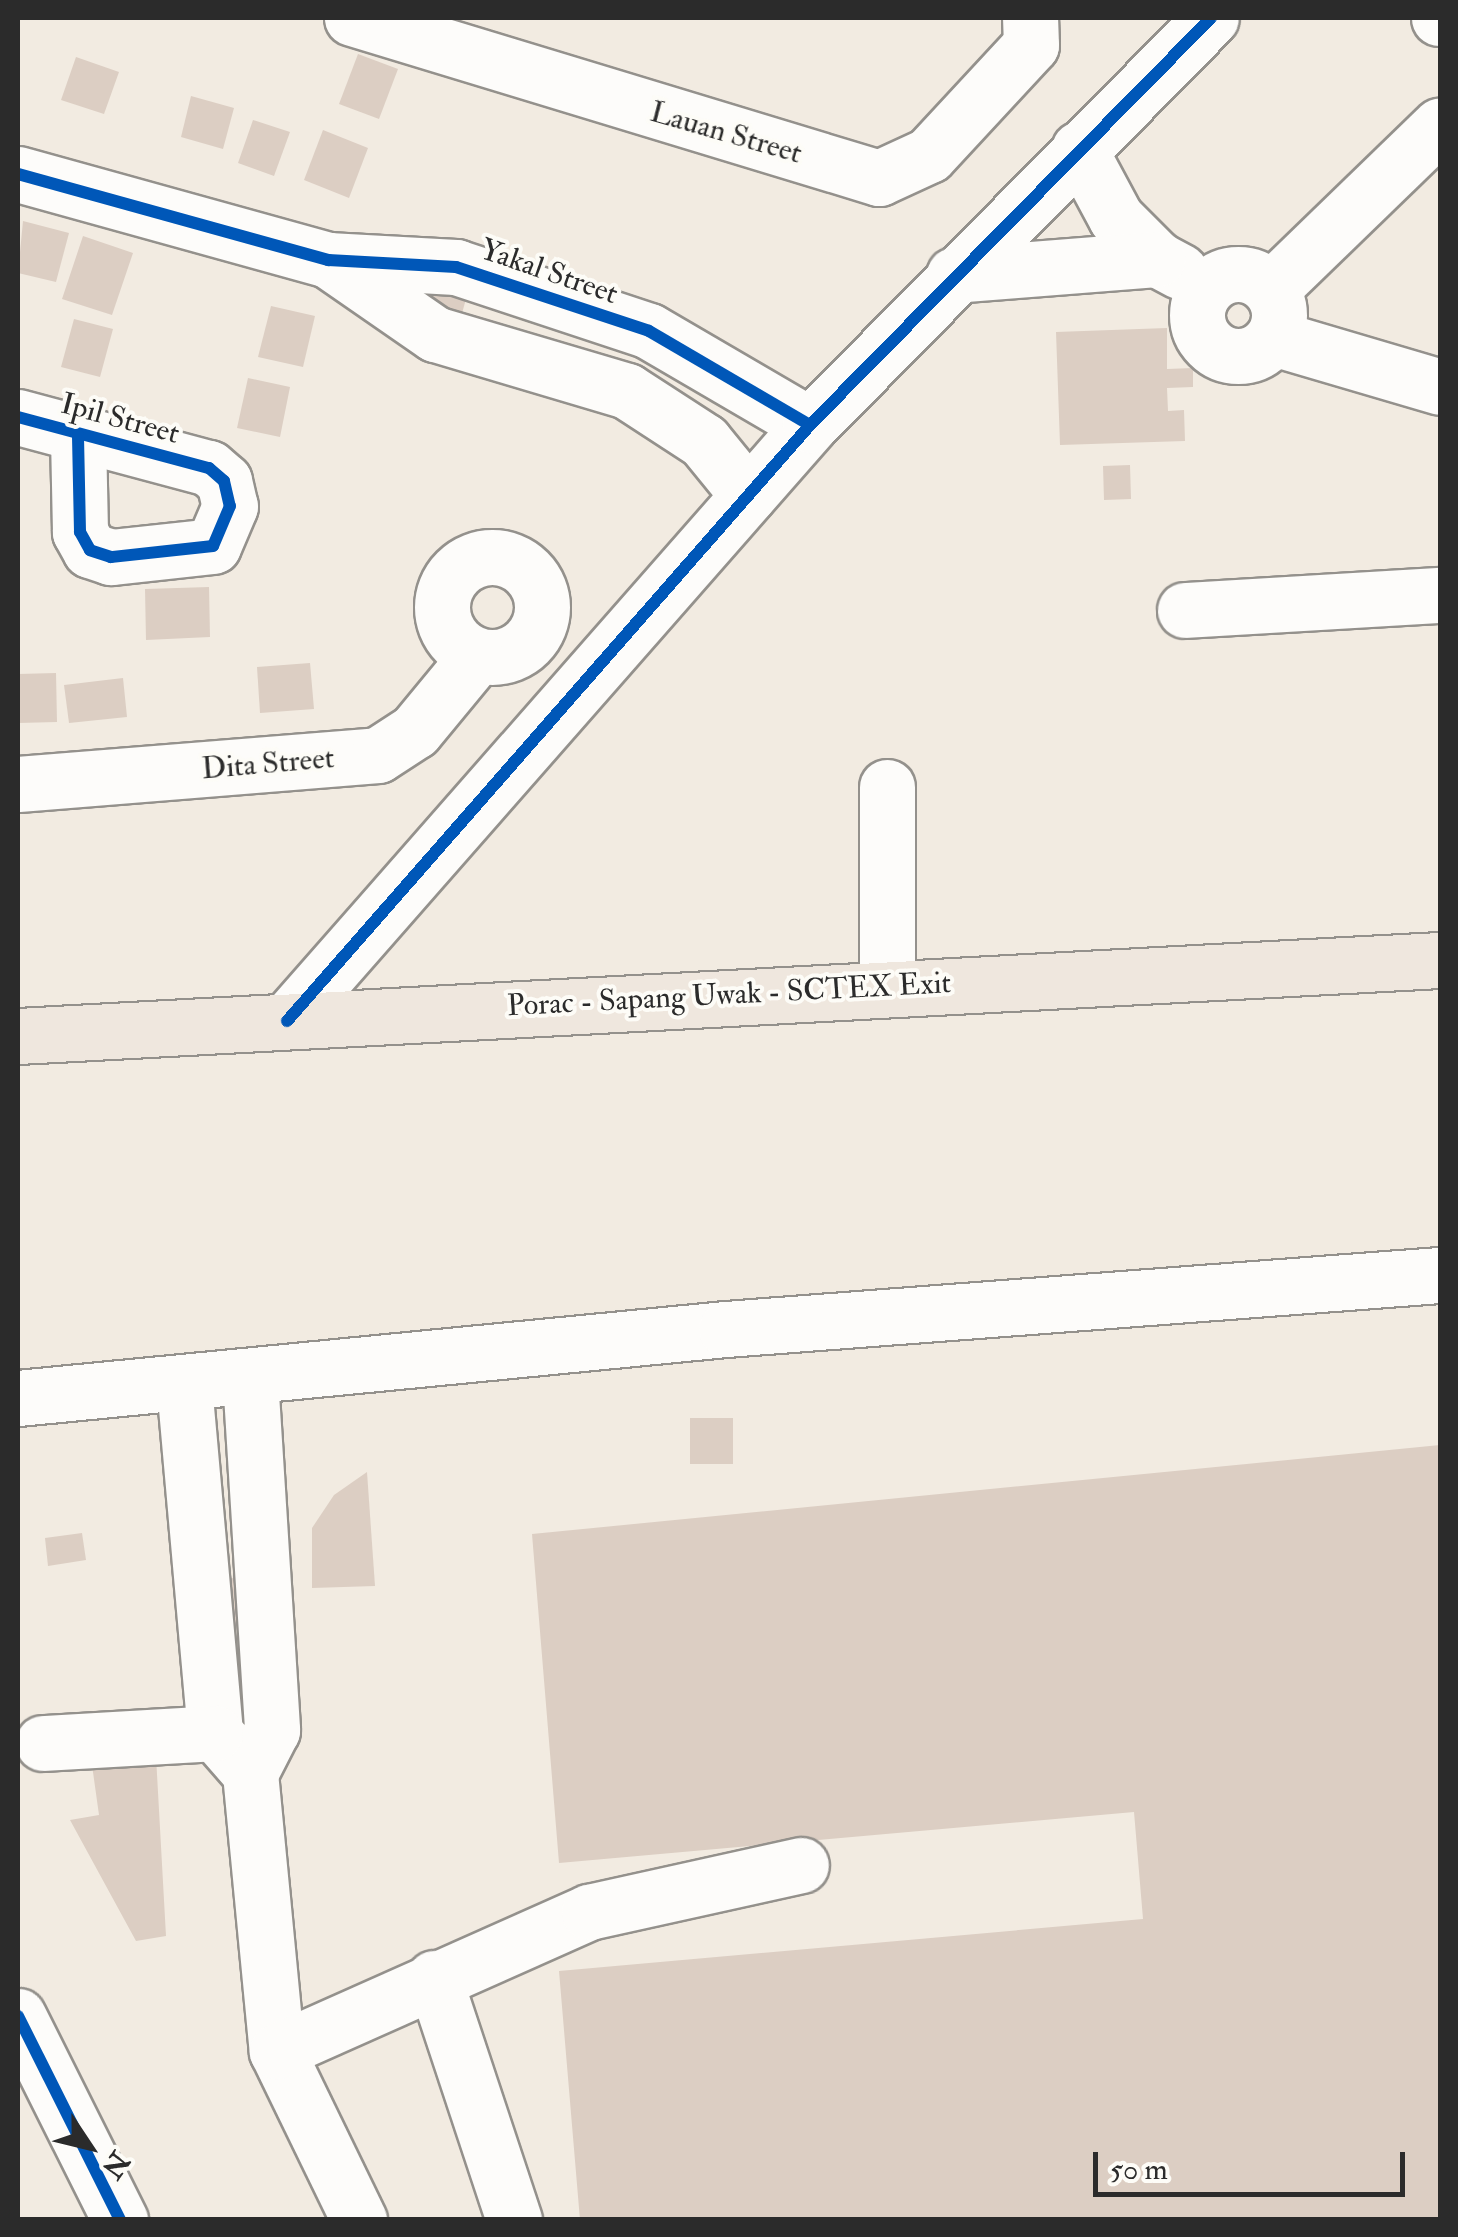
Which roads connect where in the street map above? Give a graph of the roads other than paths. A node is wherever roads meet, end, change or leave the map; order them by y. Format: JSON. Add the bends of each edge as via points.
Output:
{"nodes":[{"id":1,"x":352,"y":18,"type":"edge"},
{"id":2,"x":1030,"y":18,"type":"edge"},
{"id":3,"x":1210,"y":18,"type":"edge"},
{"id":4,"x":1440,"y":125,"type":"edge"},
{"id":5,"x":1078,"y":149,"type":"junction"},
{"id":6,"x":18,"y":174,"type":"edge"},
{"id":7,"x":1157,"y":259,"type":"junction"},
{"id":8,"x":328,"y":260,"type":"junction"},
{"id":9,"x":954,"y":274,"type":"junction"},
{"id":10,"x":1208,"y":286,"type":"junction"},
{"id":11,"x":544,"y":301,"type":"junction"},
{"id":12,"x":1272,"y":313,"type":"junction"},
{"id":13,"x":526,"y":359,"type":"junction"},
{"id":14,"x":1440,"y":387,"type":"edge"},
{"id":15,"x":18,"y":417,"type":"edge"},
{"id":16,"x":810,"y":425,"type":"junction"},
{"id":17,"x":78,"y":436,"type":"junction"},
{"id":18,"x":748,"y":494,"type":"junction"},
{"id":19,"x":1440,"y":595,"type":"edge"},
{"id":20,"x":1186,"y":610,"type":"dead end"},
{"id":21,"x":476,"y":657,"type":"dead end"},
{"id":22,"x":18,"y":784,"type":"edge"},
{"id":23,"x":887,"y":787,"type":"dead end"},
{"id":24,"x":1440,"y":960,"type":"edge"},
{"id":25,"x":887,"y":986,"type":"junction"},
{"id":26,"x":286,"y":1021,"type":"junction"},
{"id":27,"x":18,"y":1036,"type":"edge"},
{"id":28,"x":1440,"y":1275,"type":"edge"},
{"id":29,"x":250,"y":1378,"type":"junction"},
{"id":30,"x":184,"y":1385,"type":"junction"},
{"id":31,"x":18,"y":1398,"type":"edge"},
{"id":32,"x":43,"y":1743,"type":"dead end"},
{"id":33,"x":232,"y":1753,"type":"junction"},
{"id":34,"x":802,"y":1865,"type":"dead end"},
{"id":35,"x":434,"y":1978,"type":"junction"},
{"id":36,"x":18,"y":2016,"type":"edge"},
{"id":37,"x":277,"y":2051,"type":"junction"},
{"id":38,"x":120,"y":2220,"type":"edge"},
{"id":39,"x":360,"y":2220,"type":"edge"},
{"id":40,"x":514,"y":2220,"type":"edge"}],
"edges":[{"from":1,"to":2,"type":"street","name":"Lauan Street","via":[[878,178],[942,142],[1031,44]]},
{"from":3,"to":5,"type":"street"},
{"from":4,"to":12,"type":"street"},
{"from":5,"to":7,"type":"street","via":[[1116,218]]},
{"from":5,"to":9,"type":"street"},
{"from":6,"to":8,"type":"street","name":"Yakal Street"},
{"from":7,"to":9,"type":"street"},
{"from":7,"to":10,"type":"street"},
{"from":8,"to":11,"type":"street","name":"Yakal Street","via":[[456,267]]},
{"from":8,"to":13,"type":"street","name":"Yakal Street","via":[[435,334]]},
{"from":9,"to":16,"type":"street"},
{"from":10,"to":12,"type":"street","via":[[1240,274]]},
{"from":10,"to":12,"type":"street","via":[[1197,318],[1212,348],[1246,356]]},
{"from":11,"to":13,"type":"street","name":"Yakal Street"},
{"from":11,"to":16,"type":"street","name":"Yakal Street","via":[[650,331]]},
{"from":12,"to":14,"type":"street"},
{"from":13,"to":18,"type":"street","name":"Yakal Street","via":[[627,391],[704,440]]},
{"from":15,"to":17,"type":"street","name":"Ipil Street"},
{"from":16,"to":18,"type":"street"},
{"from":17,"to":17,"type":"street","name":"Ipil Street","via":[[80,532],[90,550],[111,557],[213,546],[230,506],[224,481],[209,468]]},
{"from":18,"to":26,"type":"street"},
{"from":19,"to":20,"type":"street"},
{"from":21,"to":22,"type":"street","name":"Dita Street","via":[[415,730],[378,755]]},
{"from":23,"to":25,"type":"street"},
{"from":24,"to":25,"type":"main road","name":"Porac - Sapang Uwak - SCTEX Exit"},
{"from":25,"to":26,"type":"main road","name":"Porac - Sapang Uwak - SCTEX Exit"},
{"from":26,"to":27,"type":"main road","name":"Porac - Sapang Uwak - SCTEX Exit"},
{"from":28,"to":29,"type":"street","via":[[726,1328]]},
{"from":29,"to":30,"type":"street"},
{"from":29,"to":33,"type":"street","via":[[272,1730]]},
{"from":30,"to":31,"type":"street"},
{"from":30,"to":33,"type":"street"},
{"from":32,"to":33,"type":"street"},
{"from":33,"to":37,"type":"street"},
{"from":34,"to":35,"type":"street","via":[[589,1912]]},
{"from":35,"to":37,"type":"street"},
{"from":35,"to":40,"type":"street"},
{"from":36,"to":38,"type":"street"},
{"from":37,"to":39,"type":"street"}]}
